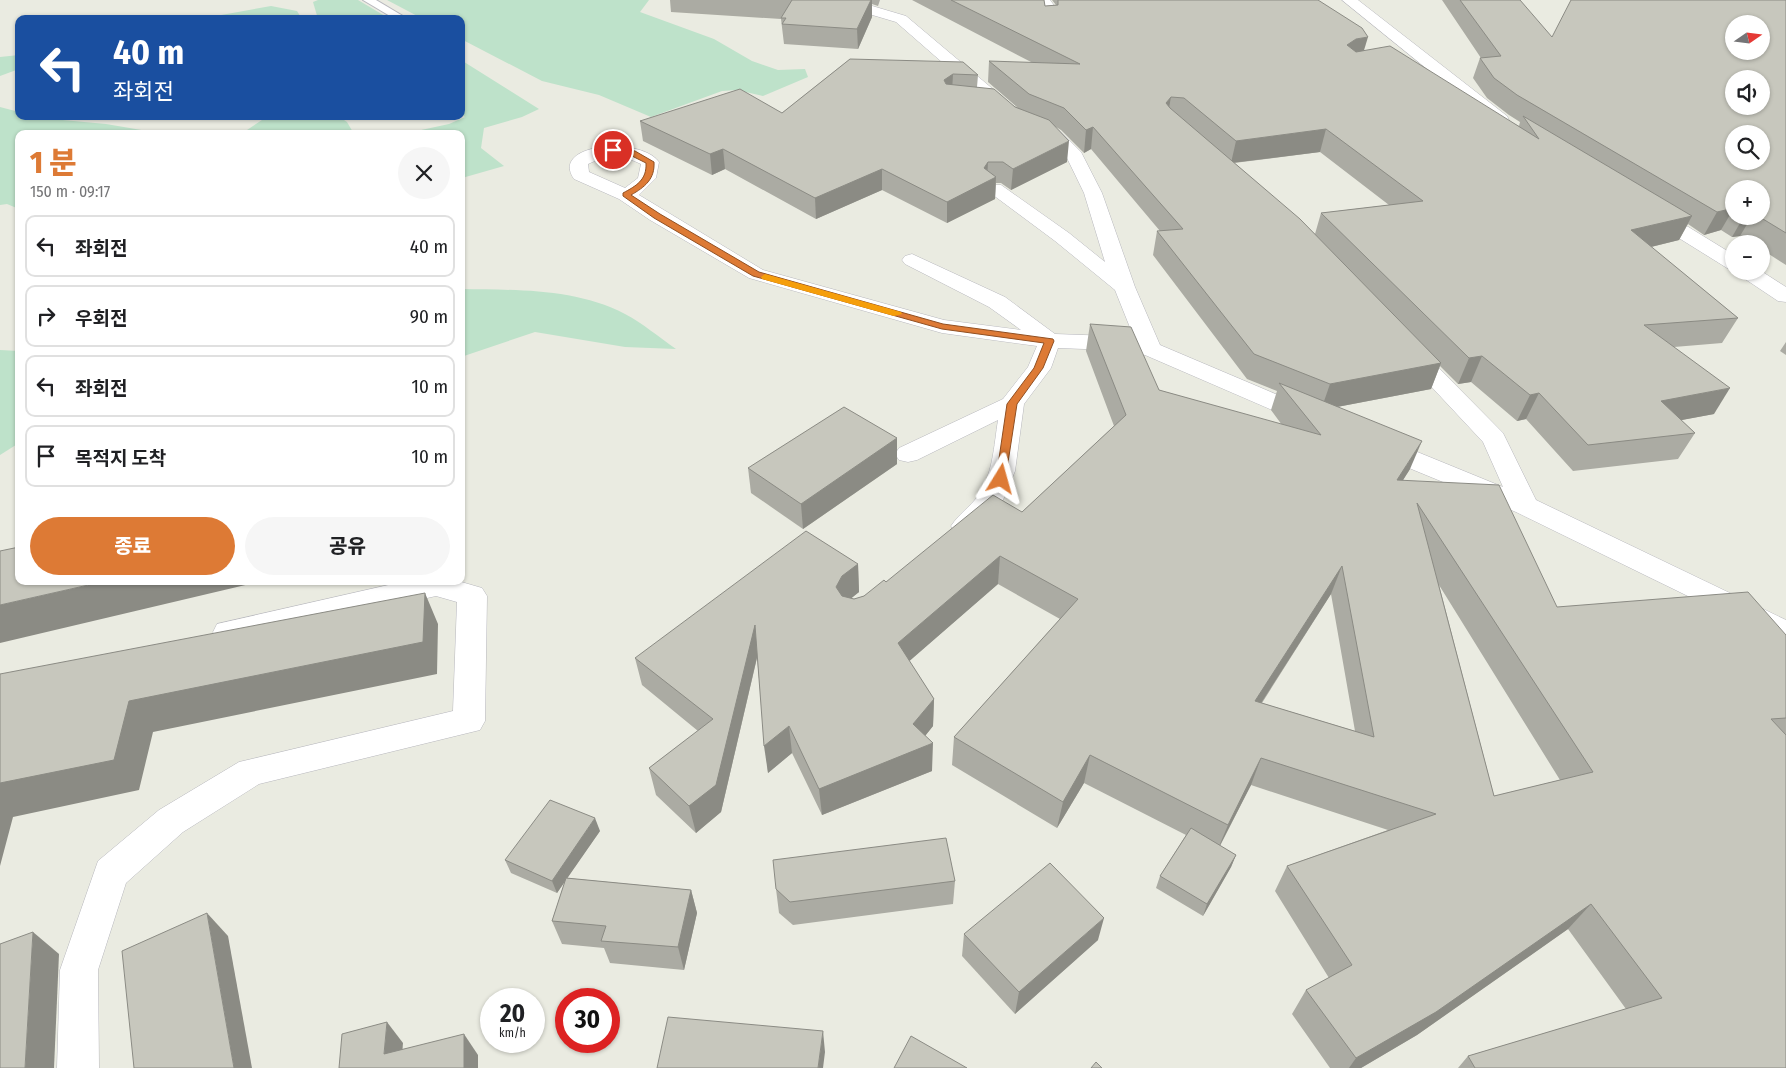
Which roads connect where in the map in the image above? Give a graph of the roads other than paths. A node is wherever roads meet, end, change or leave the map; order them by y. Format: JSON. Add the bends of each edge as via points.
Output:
{"nodes":[{"id":1,"x":368,"y":0,"type":"edge"},
{"id":2,"x":837,"y":0,"type":"edge"},
{"id":3,"x":1043,"y":0,"type":"edge"},
{"id":4,"x":1348,"y":0,"type":"edge"},
{"id":5,"x":395,"y":15,"type":"edge"},
{"id":6,"x":1049,"y":21,"type":"edge"},
{"id":7,"x":862,"y":22,"type":"edge"},
{"id":8,"x":914,"y":31,"type":"junction"},
{"id":9,"x":1416,"y":54,"type":"junction"},
{"id":10,"x":1398,"y":57,"type":"edge"},
{"id":11,"x":970,"y":101,"type":"edge"},
{"id":12,"x":996,"y":102,"type":"junction"},
{"id":13,"x":1519,"y":131,"type":"edge"},
{"id":14,"x":994,"y":189,"type":"edge"},
{"id":15,"x":626,"y":195,"type":"dead end"},
{"id":16,"x":1634,"y":202,"type":"edge"},
{"id":17,"x":1725,"y":258,"type":"edge"},
{"id":18,"x":912,"y":260,"type":"dead end"},
{"id":19,"x":1760,"y":280,"type":"edge"},
{"id":20,"x":1124,"y":287,"type":"junction"},
{"id":21,"x":1786,"y":296,"type":"edge"},
{"id":22,"x":1398,"y":339,"type":"edge"},
{"id":23,"x":1050,"y":341,"type":"junction"},
{"id":24,"x":1150,"y":349,"type":"junction"},
{"id":25,"x":1012,"y":404,"type":"junction"},
{"id":26,"x":1328,"y":425,"type":"edge"},
{"id":27,"x":1355,"y":436,"type":"edge"},
{"id":28,"x":908,"y":454,"type":"dead end"},
{"id":29,"x":1525,"y":506,"type":"junction"},
{"id":30,"x":943,"y":543,"type":"edge"},
{"id":31,"x":1786,"y":633,"type":"edge"},
{"id":32,"x":196,"y":639,"type":"edge"},
{"id":33,"x":78,"y":1068,"type":"edge"}],
"edges":[{"from":1,"to":5,"type":"lane"},
{"from":2,"to":8,"type":"street","via":[[901,20]]},
{"from":3,"to":6,"type":"street","via":[[1049,8]]},
{"from":4,"to":9,"type":"street"},
{"from":7,"to":8,"type":"street"},
{"from":8,"to":12,"type":"street"},
{"from":9,"to":10,"type":"street"},
{"from":9,"to":13,"type":"street"},
{"from":11,"to":12,"type":"street"},
{"from":12,"to":20,"type":"street","via":[[1020,121],[1054,135],[1075,156],[1093,193]]},
{"from":14,"to":20,"type":"street","via":[[1062,237]]},
{"from":15,"to":23,"type":"street","via":[[756,274],[942,326]]},
{"from":16,"to":17,"type":"street"},
{"from":18,"to":23,"type":"street","via":[[997,302]]},
{"from":19,"to":21,"type":"street"},
{"from":20,"to":24,"type":"street"},
{"from":22,"to":29,"type":"street","via":[[1494,439]]},
{"from":23,"to":24,"type":"street"},
{"from":23,"to":25,"type":"street","via":[[1039,368]]},
{"from":24,"to":26,"type":"street"},
{"from":25,"to":28,"type":"street"},
{"from":25,"to":30,"type":"street","via":[[1001,479],[981,513]]},
{"from":27,"to":29,"type":"street"},
{"from":29,"to":31,"type":"street"},
{"from":32,"to":33,"type":"street","via":[[436,585],[472,596],[469,721],[252,772],[171,821],[112,873],[79,970]]}]}
